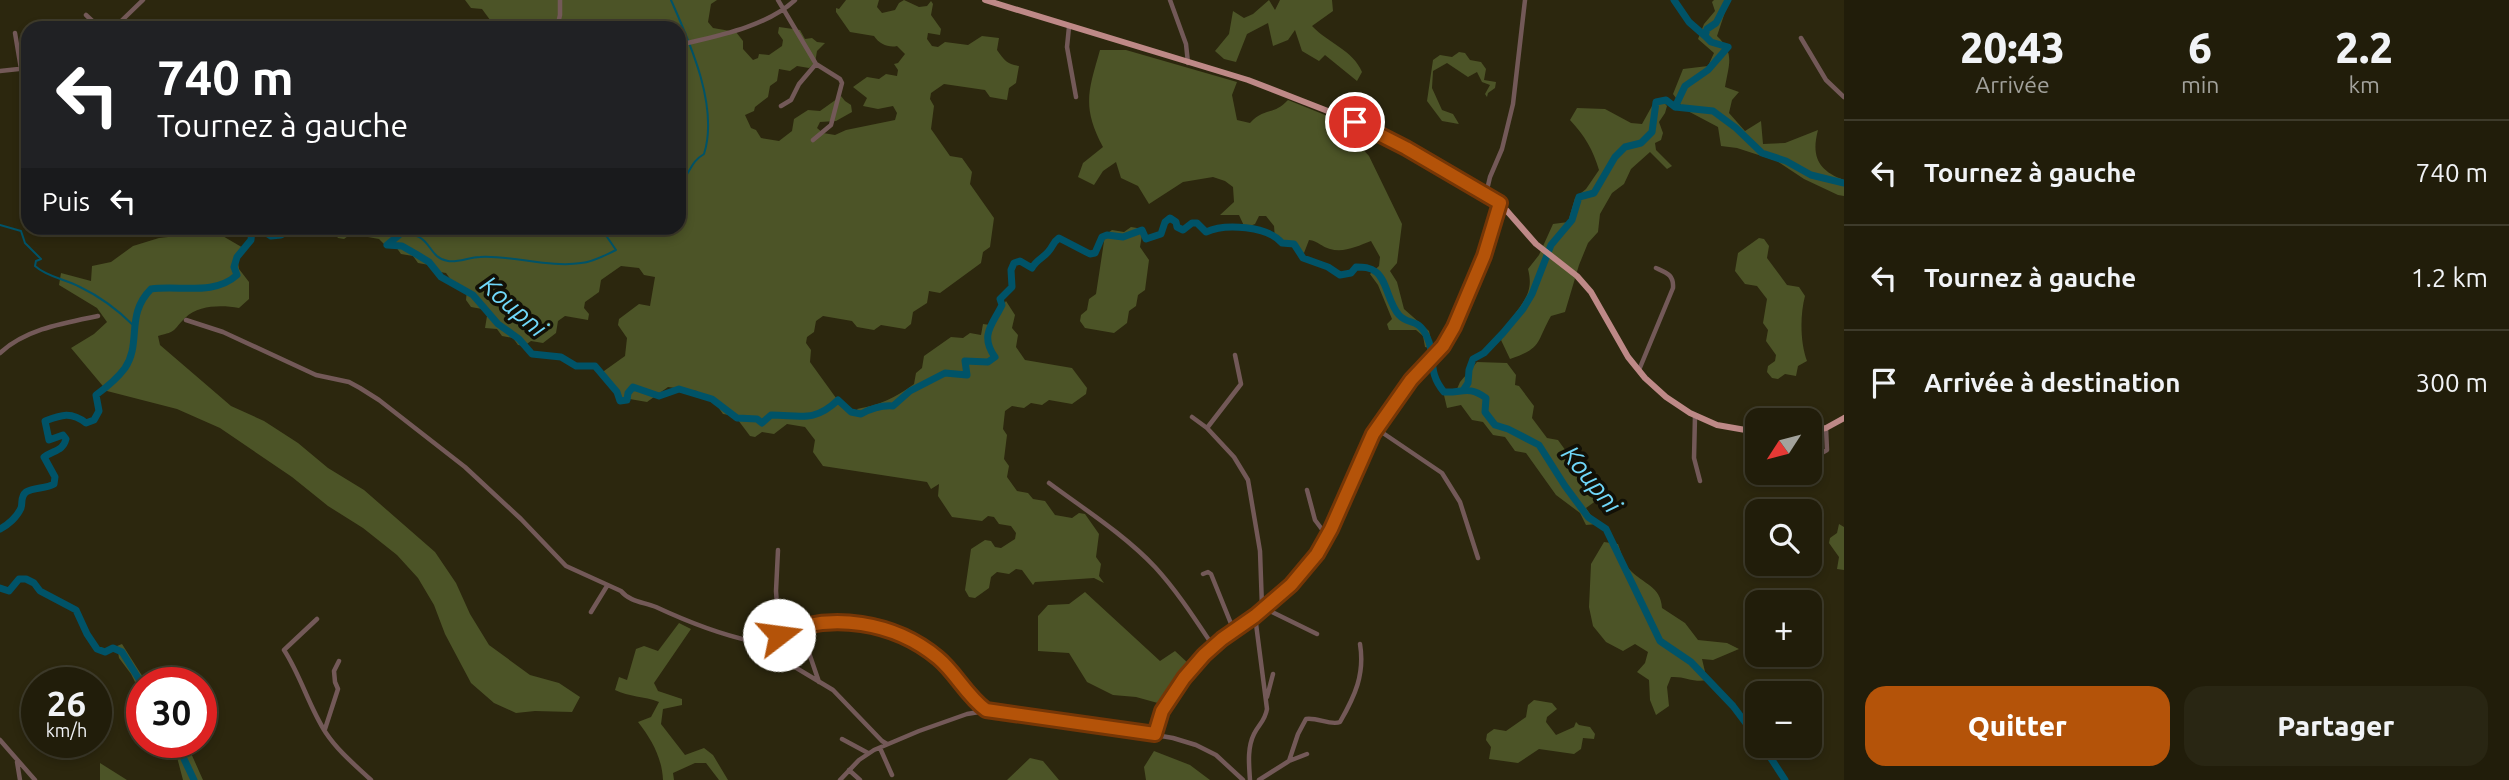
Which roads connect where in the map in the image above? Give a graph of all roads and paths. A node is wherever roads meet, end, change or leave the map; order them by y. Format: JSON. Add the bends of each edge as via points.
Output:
{"nodes":[{"id":1,"x":143,"y":0,"type":"edge"},
{"id":2,"x":560,"y":0,"type":"edge"},
{"id":3,"x":778,"y":0,"type":"edge"},
{"id":4,"x":795,"y":0,"type":"edge"},
{"id":5,"x":985,"y":0,"type":"edge"},
{"id":6,"x":1170,"y":0,"type":"edge"},
{"id":7,"x":1525,"y":0,"type":"edge"},
{"id":8,"x":783,"y":10,"type":"junction"},
{"id":9,"x":86,"y":15,"type":"dead end"},
{"id":10,"x":92,"y":21,"type":"edge"},
{"id":11,"x":121,"y":21,"type":"edge"},
{"id":12,"x":559,"y":21,"type":"edge"},
{"id":13,"x":1069,"y":27,"type":"junction"},
{"id":14,"x":15,"y":33,"type":"dead end"},
{"id":15,"x":1801,"y":37,"type":"dead end"},
{"id":16,"x":686,"y":43,"type":"edge"},
{"id":17,"x":1188,"y":63,"type":"junction"},
{"id":18,"x":816,"y":64,"type":"junction"},
{"id":19,"x":21,"y":69,"type":"joint"},
{"id":20,"x":0,"y":71,"type":"edge"},
{"id":21,"x":1076,"y":97,"type":"dead end"},
{"id":22,"x":1844,"y":97,"type":"edge"},
{"id":23,"x":780,"y":106,"type":"dead end"},
{"id":24,"x":813,"y":140,"type":"dead end"},
{"id":25,"x":1486,"y":194,"type":"junction"},
{"id":26,"x":1500,"y":203,"type":"junction"},
{"id":27,"x":1657,"y":268,"type":"dead end"},
{"id":28,"x":98,"y":316,"type":"dead end"},
{"id":29,"x":186,"y":320,"type":"dead end"},
{"id":30,"x":0,"y":353,"type":"edge"},
{"id":31,"x":1235,"y":355,"type":"dead end"},
{"id":32,"x":1639,"y":371,"type":"junction"},
{"id":33,"x":1695,"y":416,"type":"junction"},
{"id":34,"x":1192,"y":417,"type":"dead end"},
{"id":35,"x":1844,"y":418,"type":"edge"},
{"id":36,"x":1207,"y":428,"type":"junction"},
{"id":37,"x":1826,"y":428,"type":"junction"},
{"id":38,"x":1377,"y":429,"type":"junction"},
{"id":39,"x":1822,"y":429,"type":"edge"},
{"id":40,"x":1745,"y":430,"type":"edge"},
{"id":41,"x":1822,"y":453,"type":"edge"},
{"id":42,"x":1700,"y":481,"type":"dead end"},
{"id":43,"x":1049,"y":483,"type":"dead end"},
{"id":44,"x":1307,"y":490,"type":"dead end"},
{"id":45,"x":1327,"y":536,"type":"junction"},
{"id":46,"x":778,"y":550,"type":"dead end"},
{"id":47,"x":1478,"y":558,"type":"dead end"},
{"id":48,"x":1203,"y":574,"type":"dead end"},
{"id":49,"x":607,"y":586,"type":"junction"},
{"id":50,"x":1264,"y":609,"type":"junction"},
{"id":51,"x":591,"y":612,"type":"dead end"},
{"id":52,"x":1255,"y":616,"type":"junction"},
{"id":53,"x":317,"y":619,"type":"dead end"},
{"id":54,"x":1234,"y":631,"type":"junction"},
{"id":55,"x":1317,"y":634,"type":"dead end"},
{"id":56,"x":779,"y":635,"type":"junction"},
{"id":57,"x":751,"y":641,"type":"junction"},
{"id":58,"x":1360,"y":644,"type":"dead end"},
{"id":59,"x":1213,"y":646,"type":"junction"},
{"id":60,"x":807,"y":647,"type":"dead end"},
{"id":61,"x":339,"y":661,"type":"dead end"},
{"id":62,"x":1273,"y":674,"type":"dead end"},
{"id":63,"x":819,"y":683,"type":"junction"},
{"id":64,"x":1266,"y":699,"type":"junction"},
{"id":65,"x":991,"y":710,"type":"junction"},
{"id":66,"x":324,"y":730,"type":"junction"},
{"id":67,"x":1155,"y":734,"type":"junction"},
{"id":68,"x":842,"y":739,"type":"dead end"},
{"id":69,"x":0,"y":740,"type":"edge"},
{"id":70,"x":888,"y":744,"type":"junction"},
{"id":71,"x":880,"y":748,"type":"junction"},
{"id":72,"x":868,"y":753,"type":"junction"},
{"id":73,"x":1307,"y":754,"type":"dead end"},
{"id":74,"x":17,"y":761,"type":"junction"},
{"id":75,"x":1289,"y":761,"type":"junction"},
{"id":76,"x":849,"y":770,"type":"junction"},
{"id":77,"x":892,"y":775,"type":"dead end"},
{"id":78,"x":20,"y":780,"type":"edge"},
{"id":79,"x":35,"y":780,"type":"edge"},
{"id":80,"x":371,"y":780,"type":"edge"},
{"id":81,"x":840,"y":780,"type":"edge"},
{"id":82,"x":860,"y":780,"type":"edge"},
{"id":83,"x":1243,"y":780,"type":"edge"},
{"id":84,"x":1250,"y":780,"type":"edge"},
{"id":85,"x":1259,"y":780,"type":"edge"}],
"edges":[{"from":1,"to":11,"type":"street"},
{"from":2,"to":12,"type":"street"},
{"from":3,"to":8,"type":"street"},
{"from":4,"to":8,"type":"street"},
{"from":5,"to":13,"type":"main road"},
{"from":6,"to":17,"type":"street"},
{"from":7,"to":25,"type":"street","via":[[1513,104]]},
{"from":8,"to":16,"type":"street"},
{"from":8,"to":18,"type":"street"},
{"from":9,"to":10,"type":"street"},
{"from":13,"to":17,"type":"main road"},
{"from":13,"to":21,"type":"street","via":[[1067,47]]},
{"from":14,"to":19,"type":"street"},
{"from":15,"to":22,"type":"street","via":[[1826,80]]},
{"from":17,"to":25,"type":"main road","via":[[1239,76],[1338,115]]},
{"from":18,"to":23,"type":"street","via":[[791,100]]},
{"from":18,"to":24,"type":"street","via":[[842,83],[831,125]]},
{"from":19,"to":20,"type":"street"},
{"from":25,"to":26,"type":"main road"},
{"from":26,"to":32,"type":"main road","via":[[1591,292]]},
{"from":26,"to":38,"type":"street","via":[[1484,256],[1449,337]]},
{"from":27,"to":32,"type":"street","via":[[1669,274],[1673,288]]},
{"from":28,"to":30,"type":"street","via":[[24,336]]},
{"from":29,"to":49,"type":"street","via":[[316,375],[360,388],[465,467],[566,566]]},
{"from":31,"to":36,"type":"street","via":[[1241,384]]},
{"from":32,"to":33,"type":"main road"},
{"from":33,"to":40,"type":"main road"},
{"from":33,"to":42,"type":"street","via":[[1694,458]]},
{"from":34,"to":36,"type":"street"},
{"from":35,"to":37,"type":"main road"},
{"from":36,"to":50,"type":"street","via":[[1248,480]]},
{"from":37,"to":39,"type":"main road"},
{"from":37,"to":41,"type":"street","via":[[1827,450]]},
{"from":38,"to":45,"type":"street"},
{"from":38,"to":47,"type":"street","via":[[1442,473],[1460,502]]},
{"from":43,"to":59,"type":"street","via":[[1154,565]]},
{"from":44,"to":45,"type":"street","via":[[1315,520]]},
{"from":45,"to":50,"type":"street","via":[[1303,572]]},
{"from":46,"to":56,"type":"street"},
{"from":48,"to":54,"type":"street","via":[[1211,574]]},
{"from":49,"to":51,"type":"street"},
{"from":49,"to":57,"type":"street","via":[[673,616]]},
{"from":50,"to":52,"type":"street"},
{"from":50,"to":55,"type":"street"},
{"from":52,"to":54,"type":"street"},
{"from":52,"to":64,"type":"street"},
{"from":53,"to":66,"type":"street","via":[[284,649]]},
{"from":54,"to":59,"type":"street"},
{"from":56,"to":57,"type":"street"},
{"from":56,"to":65,"type":"street","via":[[837,623],[878,626],[939,659],[977,703]]},
{"from":57,"to":63,"type":"street"},
{"from":58,"to":75,"type":"street","via":[[1358,689],[1340,722],[1306,719]]},
{"from":59,"to":67,"type":"street","via":[[1174,692]]},
{"from":60,"to":63,"type":"street"},
{"from":61,"to":66,"type":"street","via":[[334,671],[338,689]]},
{"from":62,"to":64,"type":"street"},
{"from":63,"to":70,"type":"street","via":[[834,690]]},
{"from":64,"to":84,"type":"street","via":[[1266,718],[1250,745]]},
{"from":65,"to":67,"type":"street"},
{"from":65,"to":70,"type":"street","via":[[967,714]]},
{"from":66,"to":80,"type":"street"},
{"from":67,"to":83,"type":"street","via":[[1206,749]]},
{"from":68,"to":72,"type":"street"},
{"from":69,"to":74,"type":"street"},
{"from":70,"to":71,"type":"street"},
{"from":71,"to":72,"type":"street"},
{"from":71,"to":77,"type":"street"},
{"from":72,"to":76,"type":"street"},
{"from":73,"to":75,"type":"street"},
{"from":74,"to":78,"type":"street"},
{"from":74,"to":79,"type":"street"},
{"from":75,"to":85,"type":"street"},
{"from":76,"to":81,"type":"street"},
{"from":76,"to":82,"type":"street"}]}
